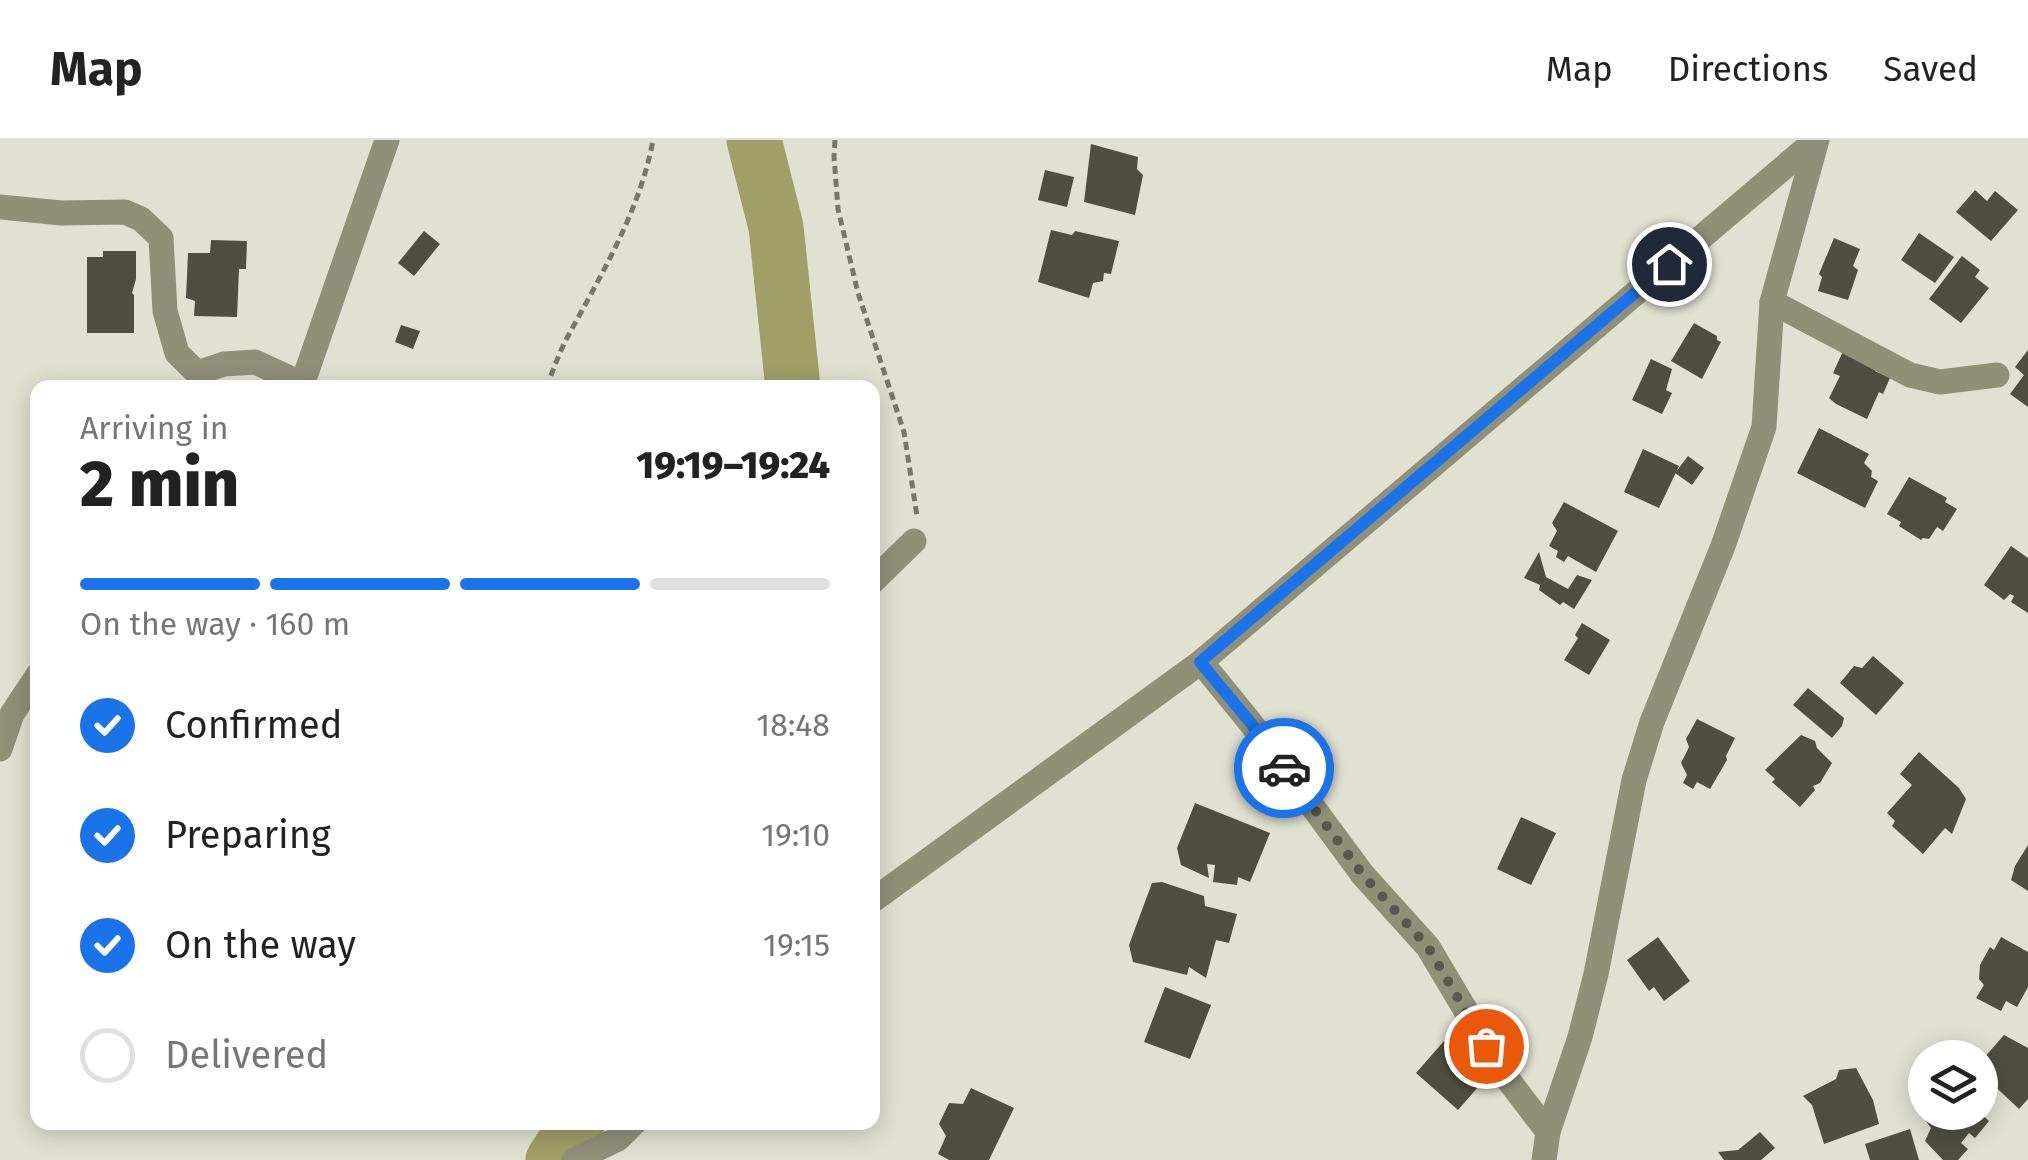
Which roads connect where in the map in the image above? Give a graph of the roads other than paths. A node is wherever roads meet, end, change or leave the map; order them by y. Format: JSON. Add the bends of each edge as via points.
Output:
{"nodes":[{"id":1,"x":387,"y":140,"type":"edge"},
{"id":2,"x":1817,"y":140,"type":"edge"},
{"id":3,"x":0,"y":206,"type":"edge"},
{"id":4,"x":1772,"y":302,"type":"junction"},
{"id":5,"x":1997,"y":375,"type":"dead end"},
{"id":6,"x":290,"y":380,"type":"edge"},
{"id":7,"x":304,"y":380,"type":"edge"},
{"id":8,"x":914,"y":540,"type":"road end"},
{"id":9,"x":880,"y":574,"type":"edge"},
{"id":10,"x":1200,"y":662,"type":"junction"},
{"id":11,"x":30,"y":687,"type":"edge"},
{"id":12,"x":0,"y":750,"type":"edge"},
{"id":13,"x":880,"y":895,"type":"edge"},
{"id":14,"x":627,"y":1131,"type":"edge"},
{"id":15,"x":1548,"y":1132,"type":"junction"},
{"id":16,"x":574,"y":1160,"type":"edge"},
{"id":17,"x":1544,"y":1160,"type":"edge"}],
"edges":[{"from":1,"to":7,"type":"street"},
{"from":2,"to":4,"type":"street"},
{"from":2,"to":10,"type":"street"},
{"from":3,"to":6,"type":"street","via":[[125,212],[141,219],[161,238],[165,310],[177,354],[197,373],[256,362]]},
{"from":4,"to":5,"type":"street","via":[[1910,375],[1940,382]]},
{"from":4,"to":15,"type":"street","via":[[1764,427],[1634,780],[1596,974]]},
{"from":8,"to":9,"type":"street"},
{"from":10,"to":13,"type":"street"},
{"from":10,"to":15,"type":"street","via":[[1363,875],[1428,947],[1503,1073]]},
{"from":11,"to":12,"type":"street"},
{"from":14,"to":16,"type":"street"},
{"from":15,"to":17,"type":"street"}]}
